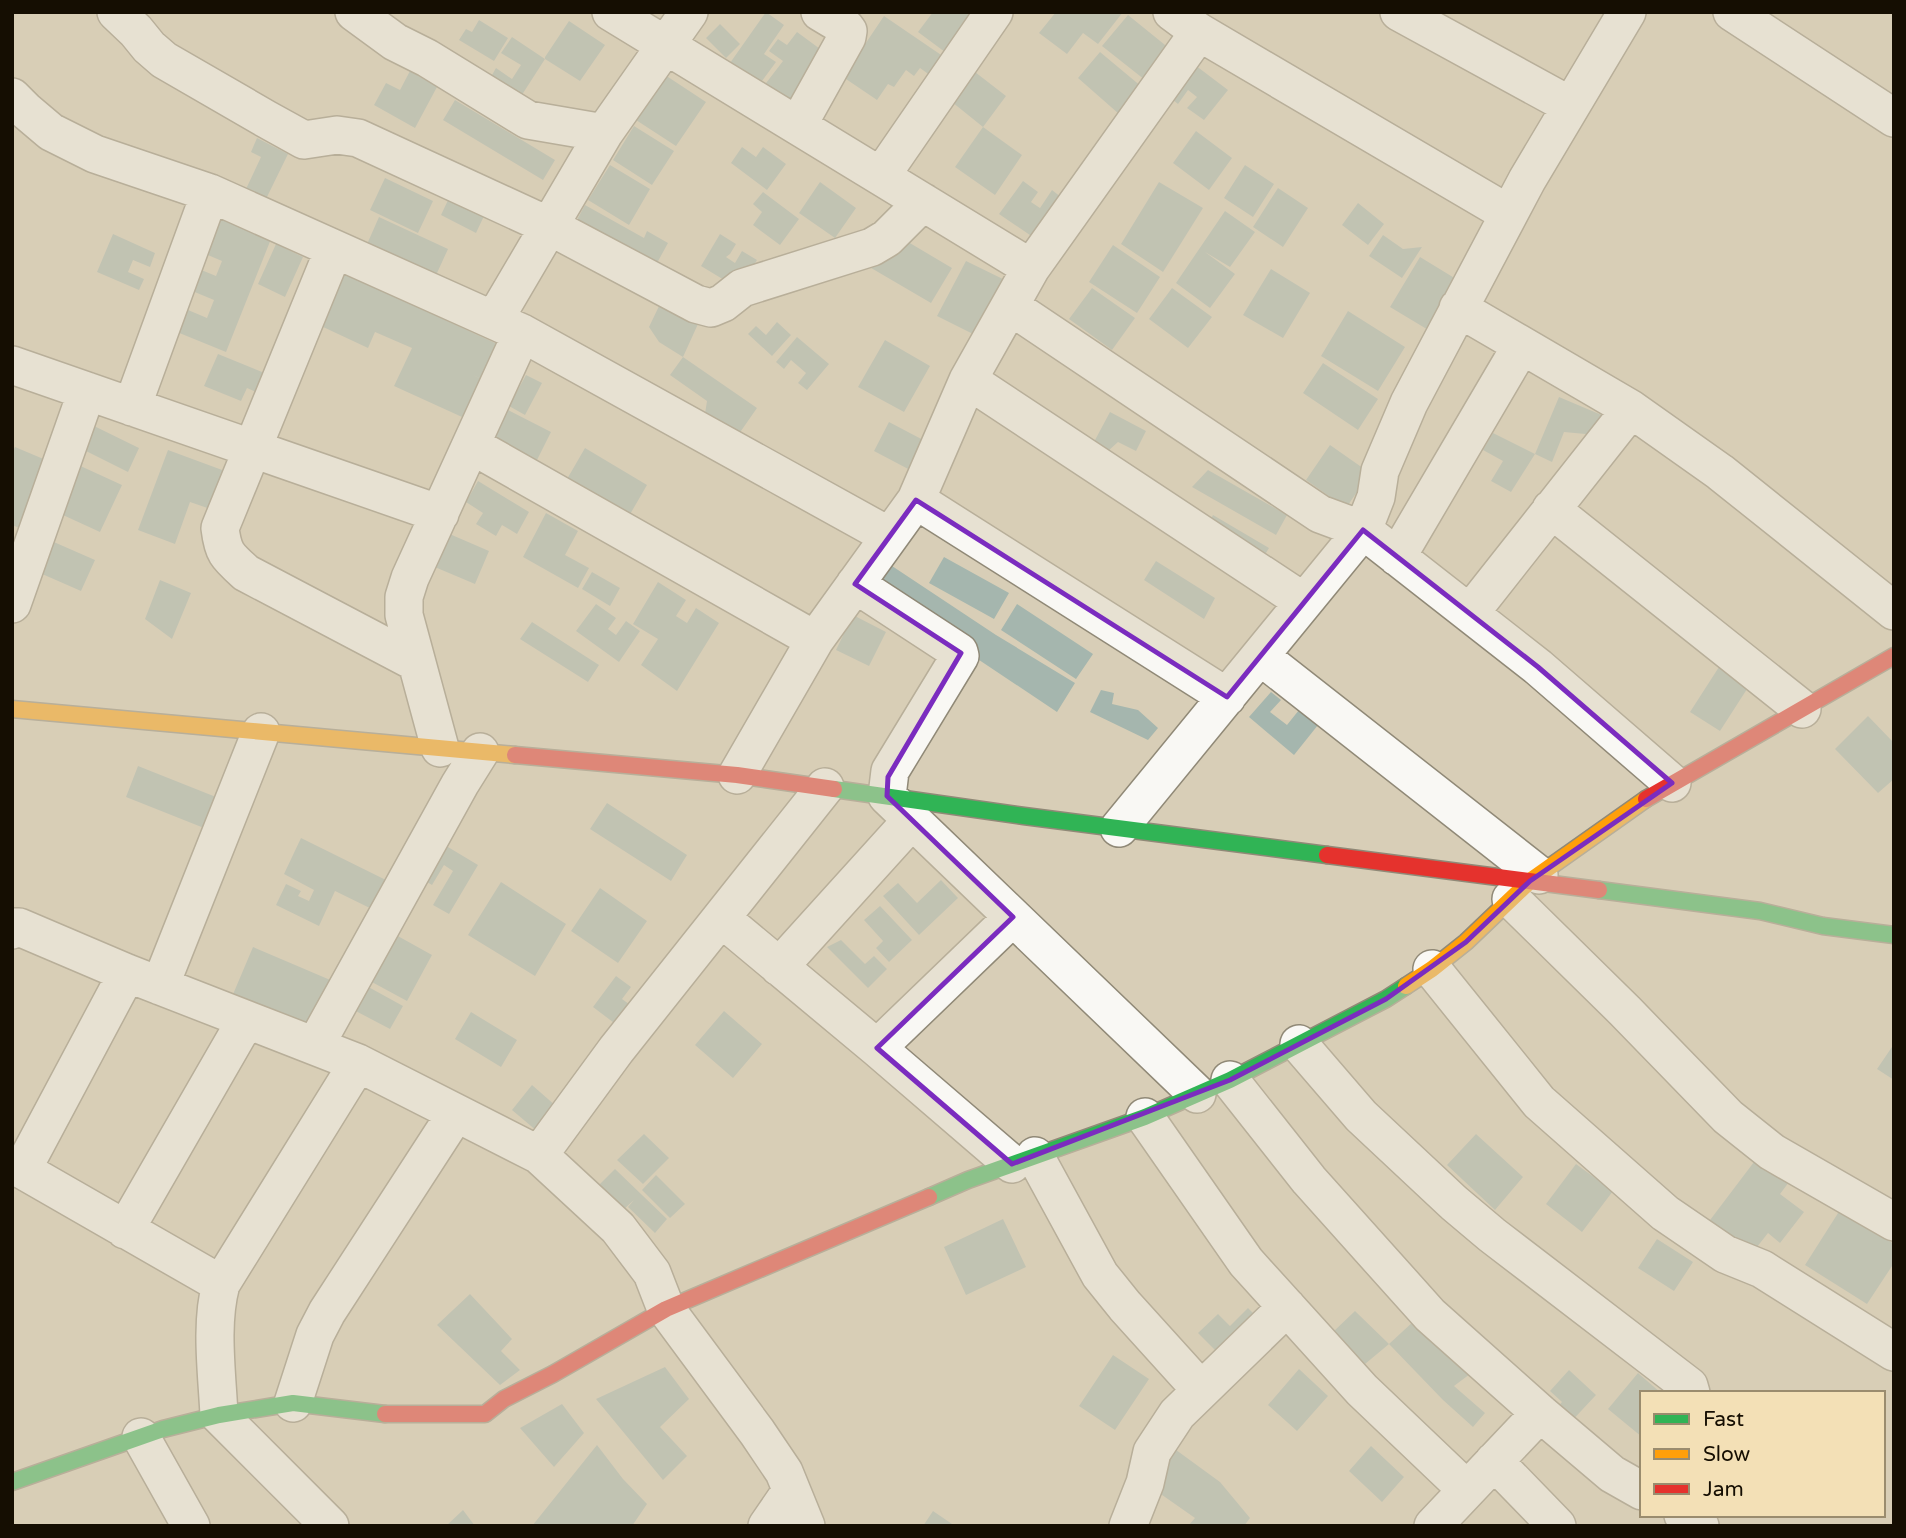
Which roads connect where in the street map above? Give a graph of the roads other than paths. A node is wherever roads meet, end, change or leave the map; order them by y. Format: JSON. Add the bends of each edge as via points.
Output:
{"nodes":[{"id":1,"x":355,"y":12,"type":"edge"},
{"id":2,"x":611,"y":12,"type":"edge"},
{"id":3,"x":689,"y":12,"type":"edge"},
{"id":4,"x":820,"y":12,"type":"edge"},
{"id":5,"x":994,"y":12,"type":"edge"},
{"id":6,"x":1399,"y":12,"type":"edge"},
{"id":7,"x":1627,"y":12,"type":"edge"},
{"id":8,"x":1732,"y":12,"type":"edge"},
{"id":9,"x":134,"y":19,"type":"edge"},
{"id":10,"x":1186,"y":22,"type":"edge"},
{"id":11,"x":666,"y":45,"type":"junction"},
{"id":12,"x":12,"y":97,"type":"edge"},
{"id":13,"x":1571,"y":106,"type":"junction"},
{"id":14,"x":1894,"y":118,"type":"edge"},
{"id":15,"x":798,"y":125,"type":"junction"},
{"id":16,"x":604,"y":133,"type":"junction"},
{"id":17,"x":881,"y":176,"type":"junction"},
{"id":18,"x":210,"y":194,"type":"junction"},
{"id":19,"x":923,"y":202,"type":"junction"},
{"id":20,"x":1509,"y":214,"type":"junction"},
{"id":21,"x":549,"y":226,"type":"junction"},
{"id":22,"x":334,"y":249,"type":"junction"},
{"id":23,"x":1031,"y":268,"type":"junction"},
{"id":24,"x":1010,"y":306,"type":"junction"},
{"id":25,"x":1458,"y":308,"type":"junction"},
{"id":26,"x":508,"y":327,"type":"junction"},
{"id":27,"x":1521,"y":346,"type":"junction"},
{"id":28,"x":12,"y":365,"type":"edge"},
{"id":29,"x":968,"y":380,"type":"junction"},
{"id":30,"x":87,"y":391,"type":"junction"},
{"id":31,"x":132,"y":407,"type":"junction"},
{"id":32,"x":1631,"y":409,"type":"junction"},
{"id":33,"x":471,"y":445,"type":"junction"},
{"id":34,"x":253,"y":450,"type":"junction"},
{"id":35,"x":916,"y":500,"type":"junction"},
{"id":36,"x":1551,"y":509,"type":"junction"},
{"id":37,"x":440,"y":514,"type":"junction"},
{"id":38,"x":1363,"y":530,"type":"junction"},
{"id":39,"x":889,"y":536,"type":"junction"},
{"id":40,"x":1397,"y":557,"type":"junction"},
{"id":41,"x":855,"y":584,"type":"junction"},
{"id":42,"x":1304,"y":602,"type":"junction"},
{"id":43,"x":12,"y":604,"type":"edge"},
{"id":44,"x":1894,"y":611,"type":"edge"},
{"id":45,"x":1469,"y":613,"type":"junction"},
{"id":46,"x":815,"y":640,"type":"junction"},
{"id":47,"x":1260,"y":656,"type":"junction"},
{"id":48,"x":1894,"y":656,"type":"edge"},
{"id":49,"x":417,"y":663,"type":"junction"},
{"id":50,"x":1227,"y":697,"type":"junction"},
{"id":51,"x":12,"y":709,"type":"edge"},
{"id":52,"x":1802,"y":709,"type":"junction"},
{"id":53,"x":261,"y":732,"type":"junction"},
{"id":54,"x":440,"y":748,"type":"junction"},
{"id":55,"x":480,"y":752,"type":"junction"},
{"id":56,"x":737,"y":775,"type":"junction"},
{"id":57,"x":1672,"y":783,"type":"junction"},
{"id":58,"x":825,"y":788,"type":"junction"},
{"id":59,"x":900,"y":808,"type":"junction"},
{"id":60,"x":1119,"y":828,"type":"junction"},
{"id":61,"x":1527,"y":885,"type":"junction"},
{"id":62,"x":1013,"y":917,"type":"junction"},
{"id":63,"x":721,"y":918,"type":"junction"},
{"id":64,"x":12,"y":930,"type":"edge"},
{"id":65,"x":1894,"y":935,"type":"edge"},
{"id":66,"x":779,"y":967,"type":"junction"},
{"id":67,"x":1432,"y":969,"type":"junction"},
{"id":68,"x":143,"y":980,"type":"junction"},
{"id":69,"x":246,"y":1020,"type":"junction"},
{"id":70,"x":1299,"y":1044,"type":"junction"},
{"id":71,"x":315,"y":1046,"type":"junction"},
{"id":72,"x":877,"y":1048,"type":"junction"},
{"id":73,"x":358,"y":1063,"type":"junction"},
{"id":74,"x":1230,"y":1080,"type":"junction"},
{"id":75,"x":1197,"y":1094,"type":"junction"},
{"id":76,"x":456,"y":1113,"type":"junction"},
{"id":77,"x":1145,"y":1117,"type":"junction"},
{"id":78,"x":539,"y":1155,"type":"junction"},
{"id":79,"x":1023,"y":1160,"type":"junction"},
{"id":80,"x":17,"y":1167,"type":"edge"},
{"id":81,"x":1894,"y":1222,"type":"edge"},
{"id":82,"x":125,"y":1230,"type":"junction"},
{"id":83,"x":221,"y":1284,"type":"junction"},
{"id":84,"x":1287,"y":1307,"type":"junction"},
{"id":85,"x":666,"y":1309,"type":"junction"},
{"id":86,"x":1894,"y":1352,"type":"edge"},
{"id":87,"x":1201,"y":1390,"type":"junction"},
{"id":88,"x":1690,"y":1391,"type":"edge"},
{"id":89,"x":293,"y":1403,"type":"junction"},
{"id":90,"x":1540,"y":1413,"type":"junction"},
{"id":91,"x":219,"y":1415,"type":"junction"},
{"id":92,"x":141,"y":1437,"type":"junction"},
{"id":93,"x":1494,"y":1461,"type":"junction"},
{"id":94,"x":1638,"y":1481,"type":"edge"},
{"id":95,"x":12,"y":1482,"type":"edge"},
{"id":96,"x":1467,"y":1490,"type":"junction"},
{"id":97,"x":791,"y":1491,"type":"junction"},
{"id":98,"x":191,"y":1526,"type":"edge"},
{"id":99,"x":330,"y":1526,"type":"edge"},
{"id":100,"x":767,"y":1526,"type":"edge"},
{"id":101,"x":806,"y":1526,"type":"edge"},
{"id":102,"x":1128,"y":1526,"type":"edge"},
{"id":103,"x":1433,"y":1526,"type":"edge"},
{"id":104,"x":1557,"y":1526,"type":"edge"}],
"edges":[{"from":1,"to":16,"type":"street","via":[[395,42],[528,120]]},
{"from":2,"to":11,"type":"street"},
{"from":3,"to":11,"type":"street"},
{"from":4,"to":15,"type":"street","via":[[845,27],[847,37]]},
{"from":5,"to":17,"type":"street"},
{"from":6,"to":13,"type":"street"},
{"from":7,"to":13,"type":"street"},
{"from":8,"to":14,"type":"street"},
{"from":9,"to":21,"type":"street","via":[[149,47],[164,60],[304,140],[337,135],[358,138]]},
{"from":10,"to":20,"type":"street"},
{"from":10,"to":23,"type":"street"},
{"from":11,"to":15,"type":"street"},
{"from":11,"to":16,"type":"street"},
{"from":12,"to":18,"type":"street","via":[[51,131],[95,154]]},
{"from":13,"to":20,"type":"street"},
{"from":15,"to":17,"type":"street"},
{"from":16,"to":21,"type":"street"},
{"from":17,"to":19,"type":"street"},
{"from":18,"to":22,"type":"street"},
{"from":18,"to":31,"type":"street"},
{"from":19,"to":21,"type":"street","via":[[872,247],[743,288],[711,307],[696,304]]},
{"from":19,"to":23,"type":"street"},
{"from":20,"to":25,"type":"street"},
{"from":21,"to":26,"type":"street"},
{"from":22,"to":26,"type":"street"},
{"from":22,"to":34,"type":"street"},
{"from":23,"to":24,"type":"street"},
{"from":24,"to":29,"type":"street"},
{"from":24,"to":38,"type":"street","via":[[1320,514]]},
{"from":25,"to":27,"type":"street"},
{"from":25,"to":38,"type":"street","via":[[1409,403],[1380,471]]},
{"from":26,"to":33,"type":"street"},
{"from":26,"to":39,"type":"street"},
{"from":27,"to":32,"type":"street"},
{"from":27,"to":40,"type":"street"},
{"from":28,"to":30,"type":"street"},
{"from":29,"to":35,"type":"street"},
{"from":29,"to":42,"type":"street"},
{"from":30,"to":31,"type":"street"},
{"from":30,"to":43,"type":"street"},
{"from":31,"to":34,"type":"street"},
{"from":32,"to":36,"type":"street"},
{"from":32,"to":44,"type":"street","via":[[1720,472]]},
{"from":33,"to":37,"type":"street"},
{"from":33,"to":46,"type":"street"},
{"from":34,"to":37,"type":"street"},
{"from":34,"to":49,"type":"street","via":[[220,528],[222,547],[232,561],[246,573]]},
{"from":35,"to":39,"type":"street"},
{"from":35,"to":50,"type":"street"},
{"from":36,"to":45,"type":"street"},
{"from":36,"to":52,"type":"street"},
{"from":37,"to":49,"type":"street","via":[[404,597]]},
{"from":38,"to":40,"type":"street"},
{"from":38,"to":42,"type":"street"},
{"from":39,"to":41,"type":"street"},
{"from":40,"to":45,"type":"street"},
{"from":41,"to":46,"type":"street"},
{"from":41,"to":59,"type":"street","via":[[960,656],[890,771]]},
{"from":42,"to":47,"type":"street"},
{"from":45,"to":57,"type":"street"},
{"from":46,"to":56,"type":"street"},
{"from":47,"to":50,"type":"street"},
{"from":47,"to":61,"type":"street"},
{"from":48,"to":52,"type":"street"},
{"from":49,"to":54,"type":"street"},
{"from":50,"to":60,"type":"street"},
{"from":51,"to":53,"type":"street"},
{"from":52,"to":57,"type":"street"},
{"from":53,"to":54,"type":"street"},
{"from":53,"to":68,"type":"street"},
{"from":54,"to":55,"type":"street"},
{"from":55,"to":56,"type":"street"},
{"from":55,"to":71,"type":"street"},
{"from":56,"to":58,"type":"street"},
{"from":57,"to":61,"type":"street"},
{"from":58,"to":59,"type":"street"},
{"from":58,"to":63,"type":"street"},
{"from":59,"to":60,"type":"street"},
{"from":59,"to":62,"type":"street"},
{"from":59,"to":66,"type":"street"},
{"from":60,"to":61,"type":"street"},
{"from":61,"to":65,"type":"street","via":[[1760,911],[1823,926]]},
{"from":61,"to":67,"type":"street"},
{"from":61,"to":81,"type":"street","via":[[1625,1011],[1728,1117],[1772,1153]]},
{"from":62,"to":72,"type":"street"},
{"from":62,"to":75,"type":"street"},
{"from":63,"to":66,"type":"street"},
{"from":63,"to":78,"type":"street"},
{"from":64,"to":68,"type":"street","via":[[17,926]]},
{"from":66,"to":72,"type":"street"},
{"from":67,"to":70,"type":"street","via":[[1386,999]]},
{"from":67,"to":86,"type":"street","via":[[1539,1102],[1665,1213],[1725,1254],[1762,1269]]},
{"from":68,"to":69,"type":"street"},
{"from":68,"to":80,"type":"street"},
{"from":69,"to":71,"type":"street"},
{"from":69,"to":82,"type":"street"},
{"from":70,"to":74,"type":"street"},
{"from":70,"to":88,"type":"street","via":[[1361,1116],[1454,1203]]},
{"from":71,"to":73,"type":"street"},
{"from":72,"to":79,"type":"street"},
{"from":73,"to":76,"type":"street"},
{"from":73,"to":83,"type":"street"},
{"from":74,"to":75,"type":"street"},
{"from":74,"to":90,"type":"street","via":[[1309,1180],[1421,1305]]},
{"from":75,"to":77,"type":"street"},
{"from":76,"to":78,"type":"street"},
{"from":76,"to":89,"type":"street","via":[[327,1312]]},
{"from":77,"to":79,"type":"street"},
{"from":77,"to":84,"type":"street","via":[[1230,1242]]},
{"from":78,"to":85,"type":"street","via":[[618,1228],[652,1273]]},
{"from":79,"to":85,"type":"street"},
{"from":79,"to":87,"type":"street","via":[[1100,1275]]},
{"from":80,"to":82,"type":"street"},
{"from":82,"to":83,"type":"street"},
{"from":83,"to":91,"type":"street","via":[[215,1326]]},
{"from":84,"to":87,"type":"street"},
{"from":84,"to":96,"type":"street","via":[[1362,1390]]},
{"from":85,"to":89,"type":"street","via":[[485,1413],[389,1414]]},
{"from":85,"to":97,"type":"street","via":[[757,1432]]},
{"from":87,"to":102,"type":"street","via":[[1177,1414],[1152,1452]]},
{"from":89,"to":91,"type":"street"},
{"from":90,"to":93,"type":"street"},
{"from":90,"to":94,"type":"street","via":[[1612,1474]]},
{"from":91,"to":92,"type":"street"},
{"from":91,"to":99,"type":"street"},
{"from":92,"to":95,"type":"street"},
{"from":92,"to":98,"type":"street"},
{"from":93,"to":96,"type":"street"},
{"from":93,"to":104,"type":"street"},
{"from":96,"to":103,"type":"street"},
{"from":97,"to":100,"type":"street"},
{"from":97,"to":101,"type":"street"}]}
